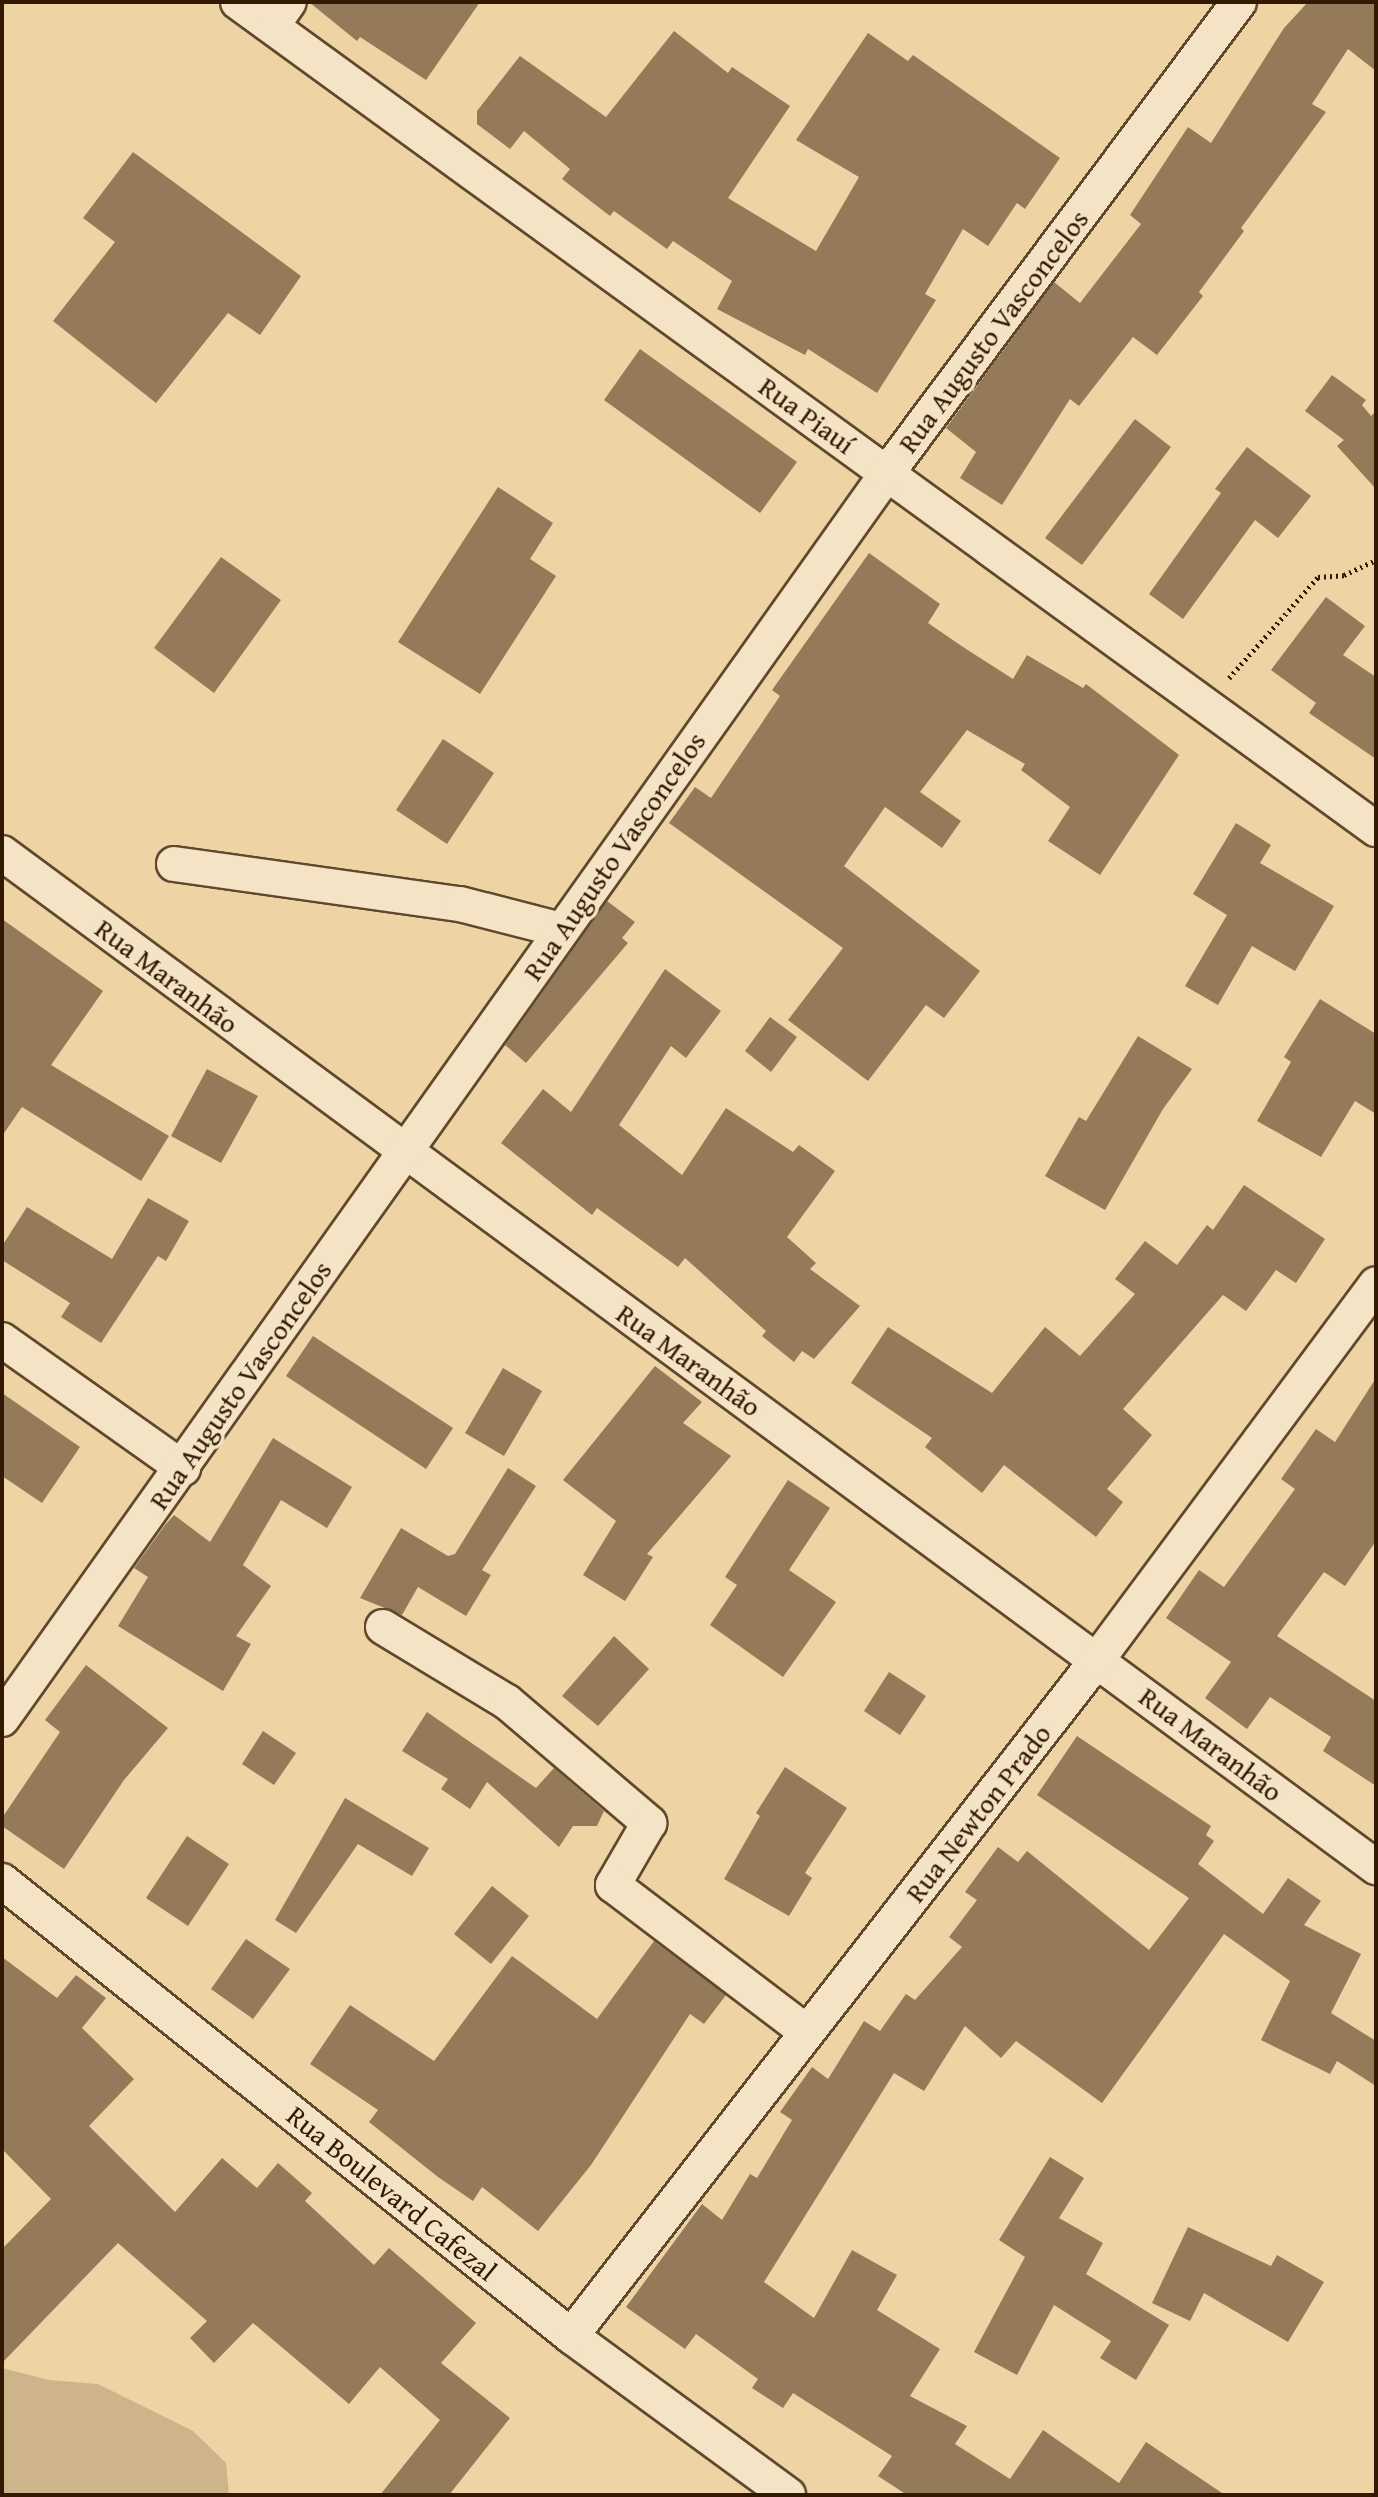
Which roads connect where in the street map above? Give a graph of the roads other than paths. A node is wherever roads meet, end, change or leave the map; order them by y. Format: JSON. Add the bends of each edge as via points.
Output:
{"nodes":[{"id":1,"x":238,"y":2,"type":"edge"},
{"id":2,"x":1239,"y":2,"type":"edge"},
{"id":3,"x":280,"y":14,"type":"edge"},
{"id":4,"x":887,"y":473,"type":"junction"},
{"id":5,"x":1376,"y":829,"type":"edge"},
{"id":6,"x":2,"y":853,"type":"edge"},
{"id":7,"x":174,"y":864,"type":"dead end"},
{"id":8,"x":561,"y":930,"type":"junction"},
{"id":9,"x":404,"y":1151,"type":"junction"},
{"id":10,"x":1376,"y":1284,"type":"edge"},
{"id":11,"x":2,"y":1340,"type":"edge"},
{"id":12,"x":183,"y":1468,"type":"junction"},
{"id":13,"x":383,"y":1627,"type":"dead end"},
{"id":14,"x":1097,"y":1660,"type":"junction"},
{"id":15,"x":2,"y":1719,"type":"edge"},
{"id":16,"x":1376,"y":1867,"type":"edge"},
{"id":17,"x":2,"y":1881,"type":"edge"},
{"id":18,"x":807,"y":2032,"type":"junction"},
{"id":19,"x":571,"y":2336,"type":"junction"},
{"id":20,"x":788,"y":2495,"type":"edge"}],
"edges":[{"from":1,"to":3,"type":"street","name":"Rua Piauí"},
{"from":2,"to":4,"type":"street","name":"Rua Augusto Vasconcelos"},
{"from":3,"to":4,"type":"street","name":"Rua Piauí"},
{"from":4,"to":5,"type":"street","name":"Rua Piauí"},
{"from":4,"to":8,"type":"street","name":"Rua Augusto Vasconcelos"},
{"from":6,"to":9,"type":"street","name":"Rua Maranhão"},
{"from":7,"to":8,"type":"street","via":[[460,904]]},
{"from":8,"to":9,"type":"street","name":"Rua Augusto Vasconcelos"},
{"from":9,"to":12,"type":"street","name":"Rua Augusto Vasconcelos"},
{"from":9,"to":14,"type":"street","name":"Rua Maranhão"},
{"from":10,"to":14,"type":"street","name":"Rua Newton Prado"},
{"from":11,"to":12,"type":"street"},
{"from":12,"to":15,"type":"street","name":"Rua Augusto Vasconcelos"},
{"from":13,"to":18,"type":"street","via":[[507,1702],[649,1823],[613,1885]]},
{"from":14,"to":16,"type":"street","name":"Rua Maranhão"},
{"from":14,"to":18,"type":"street","name":"Rua Newton Prado"},
{"from":17,"to":19,"type":"street","name":"Rua Boulevard Cafezal"},
{"from":18,"to":19,"type":"street","name":"Rua Newton Prado"},
{"from":19,"to":20,"type":"street","name":"Rua Boulevard Cafezal"}]}
